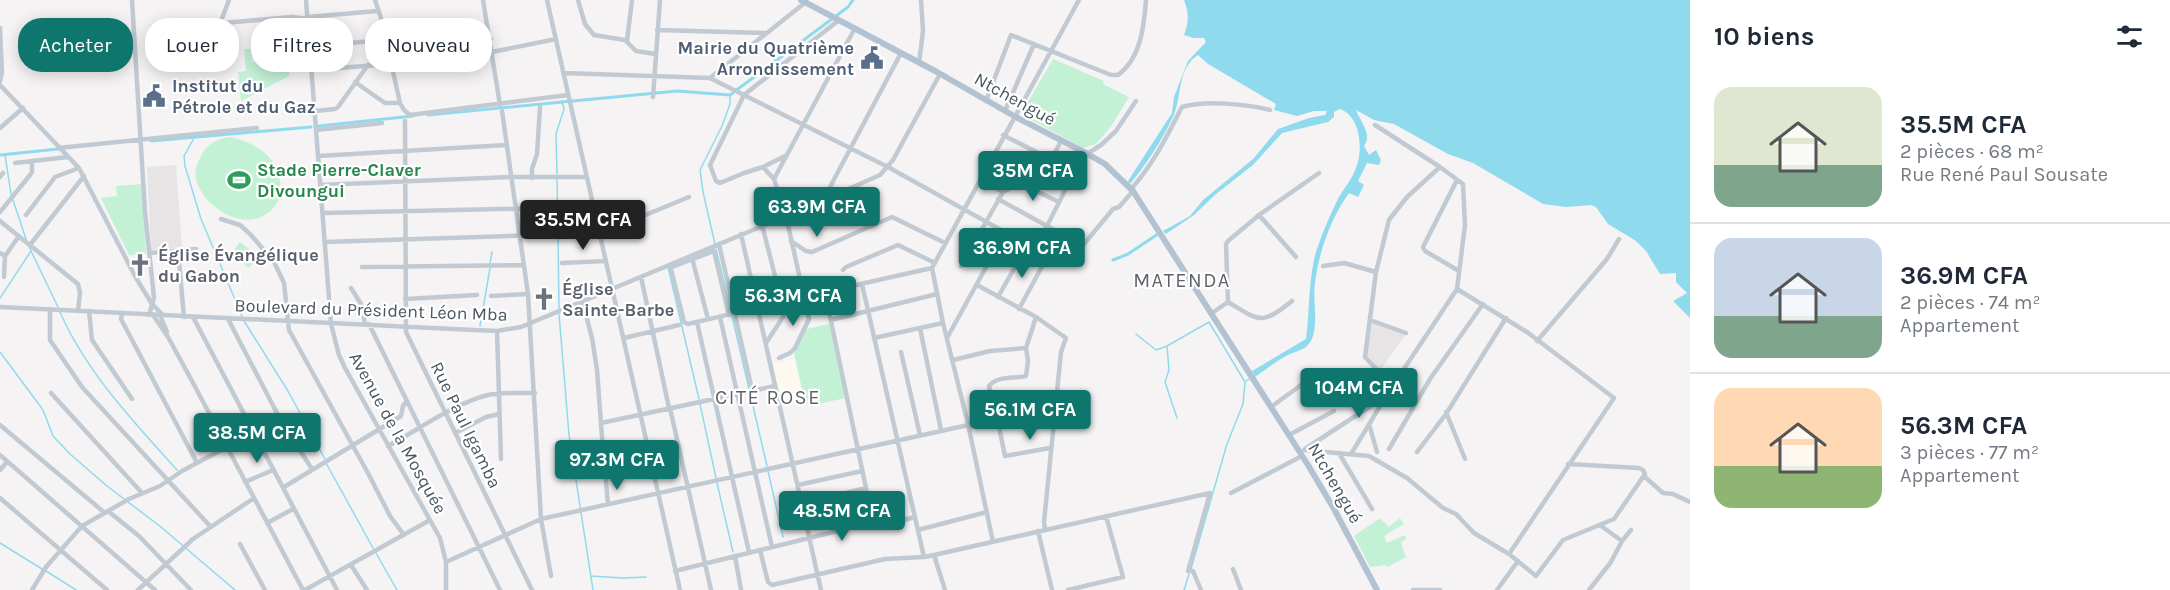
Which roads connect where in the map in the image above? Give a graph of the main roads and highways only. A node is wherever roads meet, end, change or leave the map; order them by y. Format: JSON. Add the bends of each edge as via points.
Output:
{"nodes":[{"id":1,"x":803,"y":1,"type":"edge"},
{"id":2,"x":1377,"y":590,"type":"edge"}],
"edges":[{"from":1,"to":2,"type":"main road","name":"Ntchengué","via":[[1086,153],[1105,164],[1132,190],[1302,453]]}]}
